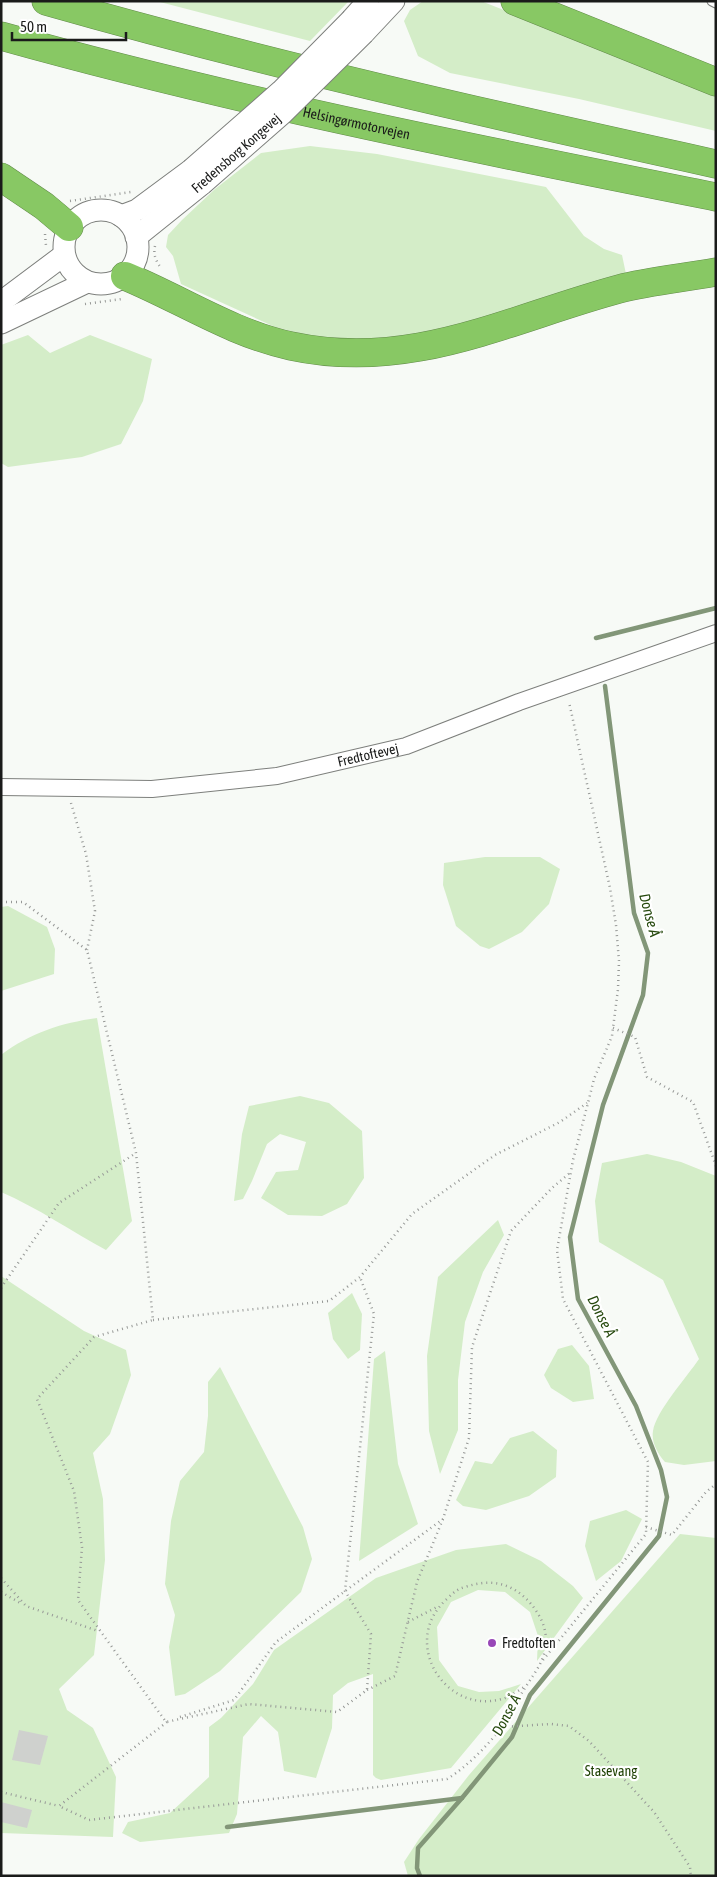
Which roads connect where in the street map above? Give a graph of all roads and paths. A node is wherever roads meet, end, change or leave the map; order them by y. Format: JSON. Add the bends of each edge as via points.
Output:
{"nodes":[{"id":1,"x":46,"y":1,"type":"edge"},
{"id":2,"x":368,"y":1,"type":"edge"},
{"id":3,"x":394,"y":1,"type":"edge"},
{"id":4,"x":515,"y":1,"type":"edge"},
{"id":5,"x":712,"y":1,"type":"edge"},
{"id":6,"x":716,"y":3,"type":"edge"},
{"id":7,"x":358,"y":26,"type":"junction"},
{"id":8,"x":1,"y":36,"type":"edge"},
{"id":9,"x":716,"y":82,"type":"edge"},
{"id":10,"x":716,"y":164,"type":"edge"},
{"id":11,"x":1,"y":176,"type":"edge"},
{"id":12,"x":196,"y":177,"type":"junction"},
{"id":13,"x":716,"y":197,"type":"edge"},
{"id":14,"x":122,"y":216,"type":"junction"},
{"id":15,"x":69,"y":228,"type":"junction"},
{"id":16,"x":136,"y":237,"type":"junction"},
{"id":17,"x":64,"y":255,"type":"junction"},
{"id":18,"x":716,"y":272,"type":"edge"},
{"id":19,"x":125,"y":276,"type":"junction"},
{"id":20,"x":87,"y":282,"type":"junction"},
{"id":21,"x":1,"y":302,"type":"edge"},
{"id":22,"x":1,"y":323,"type":"edge"},
{"id":23,"x":716,"y":633,"type":"edge"},
{"id":24,"x":565,"y":686,"type":"junction"},
{"id":25,"x":1,"y":787,"type":"edge"},
{"id":26,"x":66,"y":788,"type":"junction"},
{"id":27,"x":1,"y":902,"type":"edge"},
{"id":28,"x":87,"y":950,"type":"junction"},
{"id":29,"x":613,"y":1028,"type":"junction"},
{"id":30,"x":588,"y":1102,"type":"junction"},
{"id":31,"x":136,"y":1153,"type":"junction"},
{"id":32,"x":716,"y":1166,"type":"edge"},
{"id":33,"x":571,"y":1171,"type":"junction"},
{"id":34,"x":360,"y":1277,"type":"junction"},
{"id":35,"x":1,"y":1288,"type":"edge"},
{"id":36,"x":153,"y":1320,"type":"junction"},
{"id":37,"x":716,"y":1484,"type":"edge"},
{"id":38,"x":443,"y":1519,"type":"junction"},
{"id":39,"x":646,"y":1527,"type":"junction"},
{"id":40,"x":1,"y":1578,"type":"edge"},
{"id":41,"x":345,"y":1591,"type":"junction"},
{"id":42,"x":1,"y":1592,"type":"edge"},
{"id":43,"x":26,"y":1606,"type":"junction"},
{"id":44,"x":437,"y":1607,"type":"junction"},
{"id":45,"x":408,"y":1622,"type":"junction"},
{"id":46,"x":99,"y":1631,"type":"junction"},
{"id":47,"x":542,"y":1661,"type":"junction"},
{"id":48,"x":526,"y":1686,"type":"junction"},
{"id":49,"x":367,"y":1690,"type":"junction"},
{"id":50,"x":166,"y":1722,"type":"junction"},
{"id":51,"x":502,"y":1727,"type":"junction"},
{"id":52,"x":1,"y":1792,"type":"edge"},
{"id":53,"x":59,"y":1806,"type":"junction"},
{"id":54,"x":691,"y":1876,"type":"edge"}],
"edges":[{"from":1,"to":10,"type":"highway","via":[[391,91]]},
{"from":2,"to":7,"type":"street","name":"Fredensborg Kongevej"},
{"from":3,"to":7,"type":"street","name":"Fredensborg Kongevej"},
{"from":4,"to":9,"type":"highway"},
{"from":5,"to":6,"type":"lane"},
{"from":7,"to":12,"type":"street","name":"Fredensborg Kongevej","bridge":true,"via":[[281,91]]},
{"from":8,"to":13,"type":"highway","name":"Helsingørmotorvejen","via":[[239,97]]},
{"from":11,"to":15,"type":"highway"},
{"from":12,"to":14,"type":"street","name":"Fredensborg Kongevej"},
{"from":12,"to":16,"type":"street","name":"Fredensborg Kongevej"},
{"from":14,"to":15,"type":"street","via":[[111,211],[87,212]]},
{"from":14,"to":16,"type":"street"},
{"from":15,"to":17,"type":"street"},
{"from":16,"to":19,"type":"street","via":[[136,258]]},
{"from":17,"to":20,"type":"street","via":[[77,276]]},
{"from":17,"to":21,"type":"street"},
{"from":18,"to":19,"type":"highway","via":[[620,289],[460,340],[373,354],[328,352],[252,335]]},
{"from":19,"to":20,"type":"street","via":[[107,284]]},
{"from":20,"to":22,"type":"street"},
{"from":23,"to":24,"type":"street","name":"Fredtoftevej"},
{"from":24,"to":26,"type":"street","name":"Fredtoftevej","via":[[406,746],[277,776],[152,788]]},
{"from":24,"to":29,"type":"path","via":[[616,925],[619,961]]},
{"from":25,"to":26,"type":"street","name":"Fredtoftevej"},
{"from":26,"to":28,"type":"path","via":[[86,854],[95,910]]},
{"from":27,"to":28,"type":"path","via":[[23,902]]},
{"from":28,"to":31,"type":"path"},
{"from":29,"to":30,"type":"path"},
{"from":29,"to":32,"type":"path","via":[[636,1037],[647,1077],[693,1102]]},
{"from":30,"to":33,"type":"path"},
{"from":30,"to":34,"type":"path","via":[[560,1122],[496,1155],[412,1214]]},
{"from":31,"to":35,"type":"path","via":[[59,1202]]},
{"from":31,"to":36,"type":"path"},
{"from":33,"to":38,"type":"path","via":[[511,1231],[472,1347],[469,1438]]},
{"from":33,"to":39,"type":"path","via":[[556,1250],[563,1299],[648,1462]]},
{"from":34,"to":36,"type":"path","via":[[329,1301]]},
{"from":34,"to":41,"type":"path","via":[[374,1314]]},
{"from":36,"to":46,"type":"path","via":[[94,1338],[37,1398],[74,1490],[82,1547],[78,1600]]},
{"from":37,"to":39,"type":"path","via":[[672,1535]]},
{"from":38,"to":41,"type":"path"},
{"from":38,"to":45,"type":"path","via":[[417,1582]]},
{"from":39,"to":47,"type":"path","via":[[646,1534]]},
{"from":40,"to":43,"type":"path"},
{"from":41,"to":49,"type":"path","via":[[370,1634]]},
{"from":41,"to":50,"type":"path","via":[[276,1642],[234,1700]]},
{"from":42,"to":43,"type":"path"},
{"from":43,"to":46,"type":"path"},
{"from":44,"to":45,"type":"path"},
{"from":44,"to":47,"type":"path","via":[[458,1589],[480,1582],[497,1583],[516,1590],[532,1603],[543,1625],[546,1640]]},
{"from":44,"to":48,"type":"path","via":[[428,1628],[427,1650],[435,1672],[453,1692],[478,1701],[503,1699]]},
{"from":45,"to":49,"type":"path","via":[[395,1676]]},
{"from":46,"to":50,"type":"path"},
{"from":47,"to":48,"type":"path"},
{"from":48,"to":51,"type":"path"},
{"from":49,"to":50,"type":"path","via":[[337,1712],[249,1704]]},
{"from":50,"to":53,"type":"path"},
{"from":51,"to":53,"type":"path","via":[[460,1771],[447,1779],[89,1820]]},
{"from":51,"to":54,"type":"path","via":[[569,1726],[589,1741],[654,1812],[690,1866]]},
{"from":52,"to":53,"type":"path"}]}
